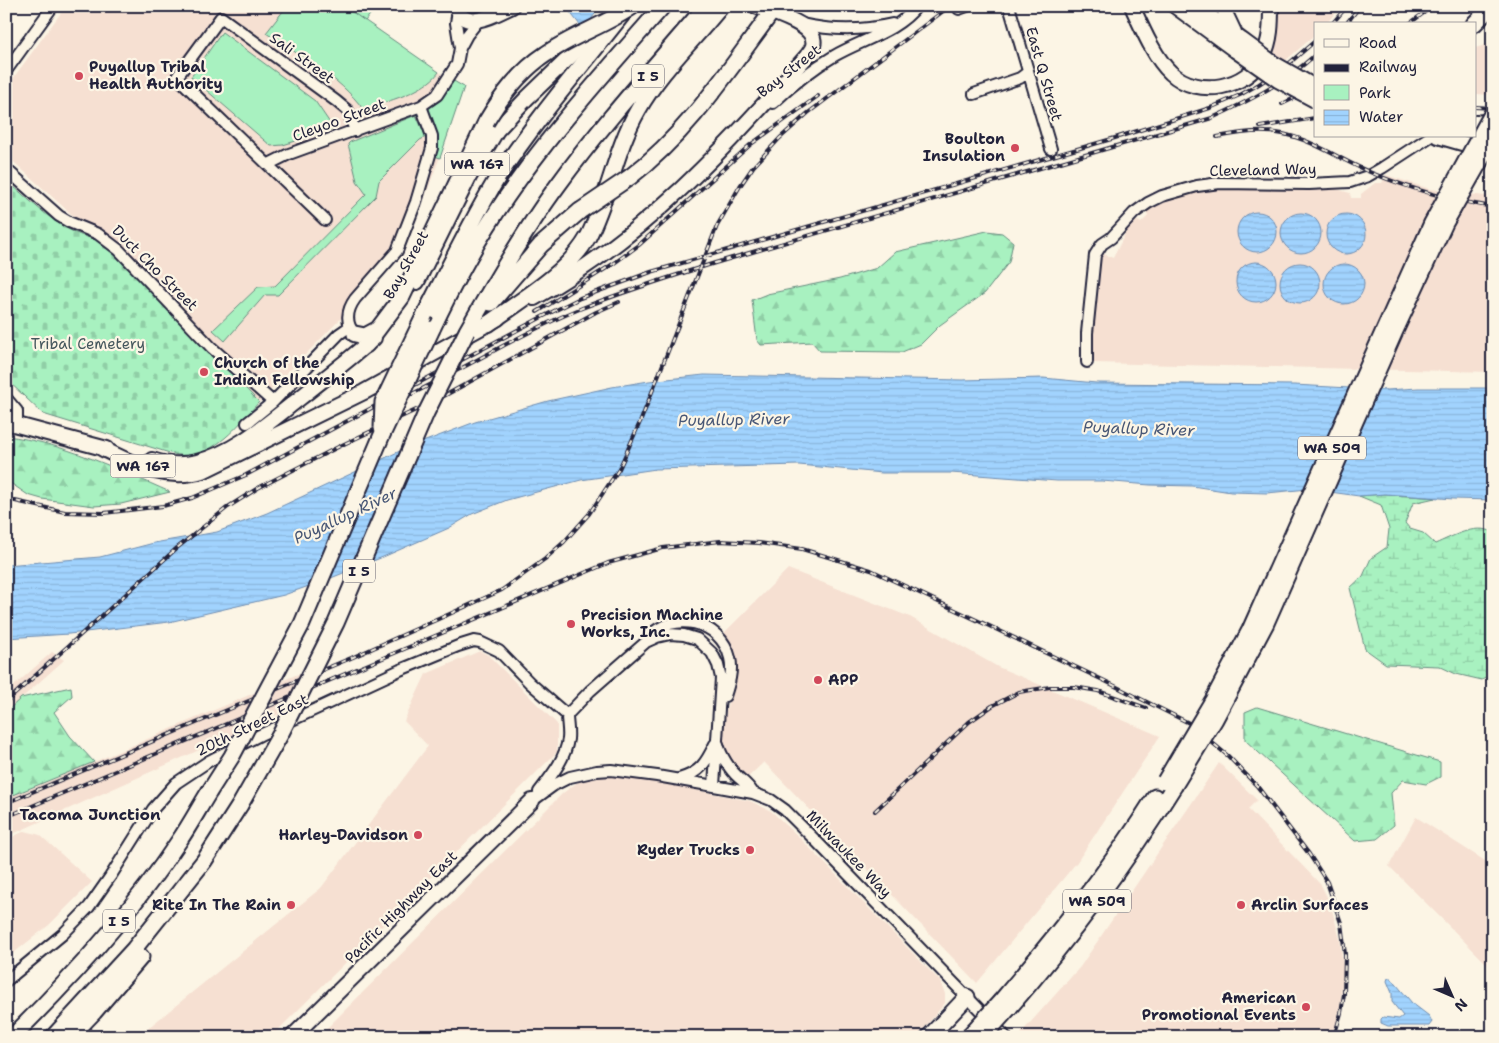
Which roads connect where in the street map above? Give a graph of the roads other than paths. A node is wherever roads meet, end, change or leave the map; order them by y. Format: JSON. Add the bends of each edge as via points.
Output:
{"nodes":[{"id":1,"x":54,"y":6,"type":"edge"},
{"id":2,"x":512,"y":6,"type":"edge"},
{"id":3,"x":622,"y":6,"type":"edge"},
{"id":4,"x":629,"y":6,"type":"edge"},
{"id":5,"x":633,"y":6,"type":"edge"},
{"id":6,"x":663,"y":6,"type":"edge"},
{"id":7,"x":756,"y":6,"type":"edge"},
{"id":8,"x":787,"y":6,"type":"edge"},
{"id":9,"x":917,"y":6,"type":"edge"},
{"id":10,"x":1010,"y":6,"type":"edge"},
{"id":11,"x":1127,"y":6,"type":"edge"},
{"id":12,"x":1132,"y":6,"type":"edge"},
{"id":13,"x":1176,"y":6,"type":"edge"},
{"id":14,"x":1224,"y":6,"type":"edge"},
{"id":15,"x":1271,"y":6,"type":"edge"},
{"id":16,"x":1492,"y":6,"type":"edge"},
{"id":17,"x":457,"y":8,"type":"edge"},
{"id":18,"x":715,"y":8,"type":"edge"},
{"id":19,"x":774,"y":10,"type":"edge"},
{"id":20,"x":1202,"y":12,"type":"edge"},
{"id":21,"x":484,"y":15,"type":"edge"},
{"id":22,"x":797,"y":22,"type":"junction"},
{"id":23,"x":900,"y":22,"type":"junction"},
{"id":24,"x":1476,"y":22,"type":"edge"},
{"id":25,"x":1142,"y":28,"type":"junction"},
{"id":26,"x":1238,"y":42,"type":"junction"},
{"id":27,"x":460,"y":48,"type":"junction"},
{"id":28,"x":8,"y":64,"type":"edge"},
{"id":29,"x":1028,"y":72,"type":"junction"},
{"id":30,"x":1314,"y":86,"type":"edge"},
{"id":31,"x":974,"y":94,"type":"dead end"},
{"id":32,"x":1314,"y":99,"type":"edge"},
{"id":33,"x":421,"y":106,"type":"junction"},
{"id":34,"x":1493,"y":112,"type":"edge"},
{"id":35,"x":1493,"y":119,"type":"edge"},
{"id":36,"x":1476,"y":121,"type":"edge"},
{"id":37,"x":355,"y":131,"type":"junction"},
{"id":38,"x":1427,"y":138,"type":"edge"},
{"id":39,"x":1445,"y":138,"type":"edge"},
{"id":40,"x":1493,"y":138,"type":"edge"},
{"id":41,"x":724,"y":148,"type":"junction"},
{"id":42,"x":1050,"y":149,"type":"dead end"},
{"id":43,"x":1493,"y":152,"type":"edge"},
{"id":44,"x":269,"y":164,"type":"junction"},
{"id":45,"x":6,"y":169,"type":"edge"},
{"id":46,"x":325,"y":220,"type":"dead end"},
{"id":47,"x":383,"y":324,"type":"junction"},
{"id":48,"x":488,"y":324,"type":"junction"},
{"id":49,"x":352,"y":330,"type":"junction"},
{"id":50,"x":467,"y":331,"type":"junction"},
{"id":51,"x":366,"y":345,"type":"junction"},
{"id":52,"x":353,"y":356,"type":"junction"},
{"id":53,"x":1087,"y":362,"type":"dead end"},
{"id":54,"x":6,"y":398,"type":"edge"},
{"id":55,"x":273,"y":402,"type":"junction"},
{"id":56,"x":10,"y":422,"type":"edge"},
{"id":57,"x":247,"y":423,"type":"dead end"},
{"id":58,"x":381,"y":437,"type":"junction"},
{"id":59,"x":100,"y":447,"type":"junction"},
{"id":60,"x":641,"y":646,"type":"junction"},
{"id":61,"x":567,"y":714,"type":"junction"},
{"id":62,"x":720,"y":716,"type":"junction"},
{"id":63,"x":717,"y":741,"type":"junction"},
{"id":64,"x":677,"y":779,"type":"junction"},
{"id":65,"x":1170,"y":784,"type":"junction"},
{"id":66,"x":714,"y":786,"type":"junction"},
{"id":67,"x":753,"y":793,"type":"junction"},
{"id":68,"x":532,"y":801,"type":"junction"},
{"id":69,"x":204,"y":861,"type":"junction"},
{"id":70,"x":6,"y":981,"type":"edge"},
{"id":71,"x":967,"y":997,"type":"junction"},
{"id":72,"x":1005,"y":1005,"type":"junction"},
{"id":73,"x":12,"y":1037,"type":"edge"},
{"id":74,"x":53,"y":1037,"type":"edge"},
{"id":75,"x":70,"y":1037,"type":"edge"},
{"id":76,"x":292,"y":1037,"type":"edge"},
{"id":77,"x":929,"y":1037,"type":"edge"},
{"id":78,"x":968,"y":1037,"type":"edge"},
{"id":79,"x":983,"y":1037,"type":"edge"},
{"id":80,"x":1006,"y":1037,"type":"edge"}],
"edges":[{"from":1,"to":28,"type":"street"},
{"from":2,"to":21,"type":"main road"},
{"from":3,"to":51,"type":"main road","name":"Bay Street","number":"WA 167","via":[[497,130],[408,298],[394,318]]},
{"from":4,"to":58,"type":"highway","bridge":true,"via":[[512,156],[482,205],[383,402]]},
{"from":5,"to":47,"type":"highway","bridge":true,"via":[[559,46],[532,64],[508,88],[486,122],[408,284]]},
{"from":6,"to":58,"type":"highway","number":"I 5","bridge":true,"via":[[590,89],[528,168],[463,267]]},
{"from":7,"to":19,"type":"main road","name":"Bay Street"},
{"from":8,"to":22,"type":"main road"},
{"from":9,"to":23,"type":"street"},
{"from":10,"to":29,"type":"street","name":"East Q Street"},
{"from":11,"to":25,"type":"street"},
{"from":12,"to":25,"type":"main road"},
{"from":13,"to":20,"type":"main road"},
{"from":14,"to":26,"type":"main road"},
{"from":15,"to":25,"type":"main road","via":[[1269,39],[1263,57],[1242,78],[1217,87],[1188,84],[1171,73]]},
{"from":16,"to":24,"type":"highway"},
{"from":17,"to":21,"type":"main road","via":[[464,18],[474,21]]},
{"from":17,"to":27,"type":"street"},
{"from":18,"to":48,"type":"highway","via":[[639,109],[596,220],[575,256]]},
{"from":18,"to":50,"type":"highway","number":"I 5","via":[[589,145],[558,185],[519,242]]},
{"from":19,"to":22,"type":"main road","name":"Bay Street"},
{"from":19,"to":50,"type":"highway","bridge":true,"via":[[697,113],[668,144],[630,177],[580,211],[542,245]]},
{"from":20,"to":26,"type":"main road"},
{"from":21,"to":27,"type":"street"},
{"from":22,"to":23,"type":"street","name":"Bay Street","via":[[843,29]]},
{"from":22,"to":41,"type":"main road","name":"Bay Street","via":[[812,37],[813,48]]},
{"from":23,"to":41,"type":"street","name":"Bay Street","via":[[813,69]]},
{"from":26,"to":30,"type":"main road","bridge":true},
{"from":26,"to":32,"type":"main road","bridge":true,"via":[[1278,80]]},
{"from":27,"to":33,"type":"street","name":"Cleyoo Street","via":[[457,64],[447,81],[437,95]]},
{"from":29,"to":31,"type":"street","via":[[1020,78]]},
{"from":29,"to":42,"type":"street","name":"East Q Street"},
{"from":33,"to":37,"type":"street","name":"Cleyoo Street"},
{"from":33,"to":49,"type":"street","via":[[432,136],[432,148],[419,193],[397,251],[352,302],[348,313]]},
{"from":34,"to":65,"type":"highway","number":"WA 509","bridge":true,"via":[[1432,223],[1250,630]]},
{"from":35,"to":36,"type":"street"},
{"from":37,"to":44,"type":"street","name":"Cleyoo Street"},
{"from":37,"to":44,"type":"street","name":"Sali Street","via":[[348,111],[221,17],[177,77]]},
{"from":38,"to":53,"type":"street","name":"Cleveland Way","via":[[1382,168],[1350,182],[1220,183],[1179,190],[1143,206],[1102,244],[1095,255]]},
{"from":39,"to":43,"type":"main road","bridge":true},
{"from":40,"to":65,"type":"highway","number":"WA 509","bridge":true,"via":[[1445,223],[1266,623],[1215,719]]},
{"from":41,"to":48,"type":"main road","name":"Bay Street","via":[[604,254],[566,280]]},
{"from":44,"to":46,"type":"street"},
{"from":45,"to":55,"type":"street","name":"Duct Cho Street","via":[[59,216],[98,234],[119,250],[212,348]]},
{"from":47,"to":49,"type":"highway","via":[[368,336]]},
{"from":47,"to":51,"type":"highway"},
{"from":48,"to":59,"type":"main road","name":"Bay Street","number":"WA 167","via":[[364,392],[205,470],[189,475],[168,474],[131,462]]},
{"from":49,"to":52,"type":"main road","via":[[358,344]]},
{"from":49,"to":55,"type":"street","via":[[338,334]]},
{"from":50,"to":69,"type":"highway","number":"I 5","bridge":true,"via":[[426,413],[336,623],[289,718]]},
{"from":51,"to":52,"type":"main road","name":"Bay Street","number":"WA 167"},
{"from":52,"to":59,"type":"main road","name":"Bay Street","number":"WA 167","via":[[265,426],[208,458],[189,464],[168,464]]},
{"from":54,"to":56,"type":"street","via":[[17,411]]},
{"from":55,"to":57,"type":"street"},
{"from":56,"to":59,"type":"main road","name":"Bay Street","number":"WA 167"},
{"from":58,"to":73,"type":"highway","number":"I 5","bridge":true,"via":[[302,624],[232,756],[147,887],[78,968]]},
{"from":60,"to":61,"type":"street"},
{"from":60,"to":62,"type":"street","via":[[657,637],[677,634],[697,640],[708,648],[720,671]]},
{"from":60,"to":62,"type":"street","via":[[656,630],[673,622],[692,622],[714,633],[728,651],[731,666]]},
{"from":61,"to":68,"type":"street","via":[[568,737],[564,754]]},
{"from":61,"to":70,"type":"street","name":"20th Street East","via":[[499,651],[474,641],[400,670],[260,735],[208,761],[171,788],[139,828],[88,907],[63,934]]},
{"from":62,"to":63,"type":"street"},
{"from":63,"to":64,"type":"street","via":[[699,769],[690,776]]},
{"from":63,"to":66,"type":"street"},
{"from":63,"to":67,"type":"street","via":[[726,763]]},
{"from":64,"to":66,"type":"street","name":"Milwaukee Way"},
{"from":64,"to":68,"type":"street","name":"Milwaukee Way","via":[[597,771],[570,777]]},
{"from":65,"to":72,"type":"highway","number":"WA 509","via":[[1140,840],[1100,897],[1070,936]]},
{"from":66,"to":67,"type":"street","name":"Milwaukee Way"},
{"from":67,"to":71,"type":"street","name":"Milwaukee Way","via":[[771,800],[784,810]]},
{"from":68,"to":76,"type":"main road","name":"Pacific Highway East"},
{"from":69,"to":74,"type":"highway","number":"I 5","via":[[134,949]]},
{"from":69,"to":75,"type":"highway","via":[[198,883],[170,921]]},
{"from":71,"to":77,"type":"highway"},
{"from":71,"to":80,"type":"street","name":"Milwaukee Way"},
{"from":72,"to":78,"type":"highway","number":"WA 509","bridge":true},
{"from":72,"to":79,"type":"highway","number":"WA 509","bridge":true}]}
